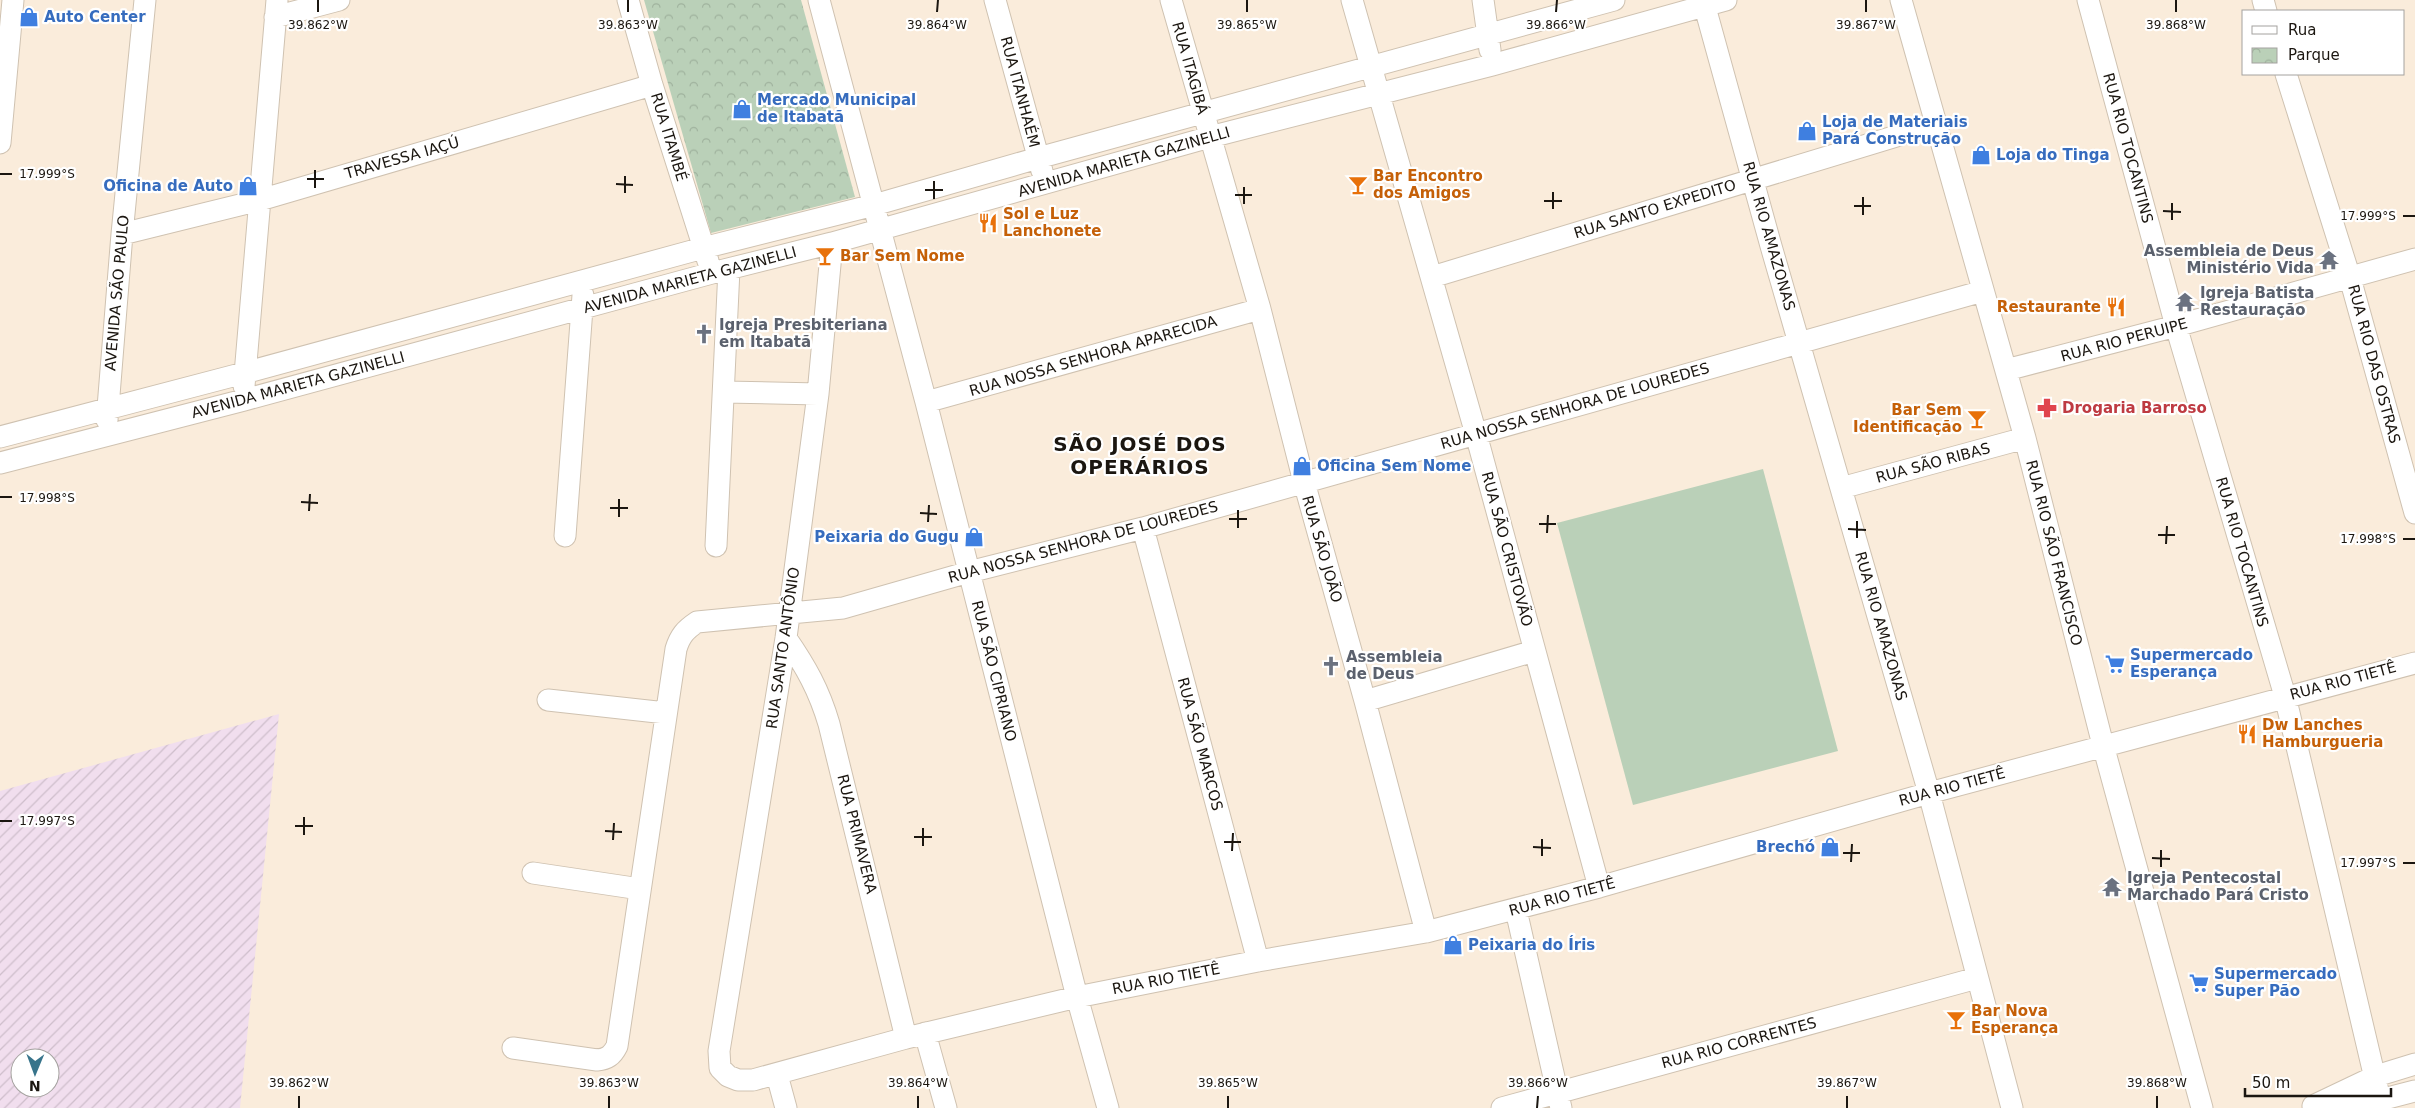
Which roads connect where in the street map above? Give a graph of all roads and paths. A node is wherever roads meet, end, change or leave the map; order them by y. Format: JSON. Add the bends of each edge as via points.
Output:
{"nodes":[{"id":1,"x":13,"y":0,"type":"edge"},
{"id":2,"x":145,"y":0,"type":"edge"},
{"id":3,"x":339,"y":0,"type":"edge"},
{"id":4,"x":628,"y":0,"type":"edge"},
{"id":5,"x":819,"y":0,"type":"edge"},
{"id":6,"x":995,"y":0,"type":"edge"},
{"id":7,"x":1171,"y":0,"type":"edge"},
{"id":8,"x":1352,"y":0,"type":"edge"},
{"id":9,"x":1483,"y":0,"type":"edge"},
{"id":10,"x":1614,"y":0,"type":"edge"},
{"id":11,"x":1726,"y":0,"type":"edge"},
{"id":12,"x":1902,"y":0,"type":"edge"},
{"id":13,"x":2088,"y":0,"type":"edge"},
{"id":14,"x":1704,"y":3,"type":"edge"},
{"id":15,"x":276,"y":8,"type":"edge"},
{"id":16,"x":1488,"y":36,"type":"junction"},
{"id":17,"x":1492,"y":65,"type":"junction"},
{"id":18,"x":1370,"y":67,"type":"junction"},
{"id":19,"x":2286,"y":75,"type":"edge"},
{"id":20,"x":652,"y":85,"type":"junction"},
{"id":21,"x":1378,"y":95,"type":"junction"},
{"id":22,"x":1203,"y":114,"type":"junction"},
{"id":23,"x":1936,"y":124,"type":"junction"},
{"id":24,"x":1210,"y":137,"type":"junction"},
{"id":25,"x":0,"y":143,"type":"edge"},
{"id":26,"x":1038,"y":158,"type":"junction"},
{"id":27,"x":1752,"y":179,"type":"junction"},
{"id":28,"x":1046,"y":184,"type":"junction"},
{"id":29,"x":260,"y":200,"type":"junction"},
{"id":30,"x":874,"y":205,"type":"junction"},
{"id":31,"x":881,"y":230,"type":"junction"},
{"id":32,"x":122,"y":234,"type":"junction"},
{"id":33,"x":832,"y":244,"type":"junction"},
{"id":34,"x":703,"y":248,"type":"junction"},
{"id":35,"x":2415,"y":259,"type":"edge"},
{"id":36,"x":721,"y":271,"type":"junction"},
{"id":37,"x":1432,"y":277,"type":"junction"},
{"id":38,"x":2350,"y":278,"type":"junction"},
{"id":39,"x":584,"y":282,"type":"junction"},
{"id":40,"x":1982,"y":291,"type":"junction"},
{"id":41,"x":583,"y":308,"type":"junction"},
{"id":42,"x":1260,"y":309,"type":"junction"},
{"id":43,"x":455,"y":316,"type":"junction"},
{"id":44,"x":2176,"y":326,"type":"junction"},
{"id":45,"x":460,"y":342,"type":"junction"},
{"id":46,"x":1799,"y":343,"type":"junction"},
{"id":47,"x":2006,"y":370,"type":"junction"},
{"id":48,"x":244,"y":373,"type":"junction"},
{"id":49,"x":724,"y":392,"type":"junction"},
{"id":50,"x":818,"y":394,"type":"junction"},
{"id":51,"x":244,"y":400,"type":"junction"},
{"id":52,"x":926,"y":402,"type":"junction"},
{"id":53,"x":107,"y":408,"type":"junction"},
{"id":54,"x":1476,"y":434,"type":"junction"},
{"id":55,"x":107,"y":436,"type":"junction"},
{"id":56,"x":0,"y":437,"type":"edge"},
{"id":57,"x":2025,"y":438,"type":"junction"},
{"id":58,"x":0,"y":463,"type":"edge"},
{"id":59,"x":1304,"y":482,"type":"junction"},
{"id":60,"x":1841,"y":488,"type":"junction"},
{"id":61,"x":2415,"y":513,"type":"edge"},
{"id":62,"x":1143,"y":528,"type":"junction"},
{"id":63,"x":565,"y":536,"type":"dead end"},
{"id":64,"x":716,"y":546,"type":"dead end"},
{"id":65,"x":969,"y":572,"type":"junction"},
{"id":66,"x":789,"y":614,"type":"junction"},
{"id":67,"x":786,"y":638,"type":"junction"},
{"id":68,"x":1534,"y":651,"type":"junction"},
{"id":69,"x":2415,"y":662,"type":"edge"},
{"id":70,"x":2285,"y":696,"type":"junction"},
{"id":71,"x":548,"y":700,"type":"dead end"},
{"id":72,"x":1365,"y":701,"type":"junction"},
{"id":73,"x":666,"y":713,"type":"junction"},
{"id":74,"x":2103,"y":745,"type":"junction"},
{"id":75,"x":1929,"y":793,"type":"junction"},
{"id":76,"x":533,"y":873,"type":"dead end"},
{"id":77,"x":1599,"y":887,"type":"junction"},
{"id":78,"x":640,"y":889,"type":"junction"},
{"id":79,"x":1516,"y":910,"type":"junction"},
{"id":80,"x":1426,"y":932,"type":"junction"},
{"id":81,"x":1258,"y":961,"type":"junction"},
{"id":82,"x":1977,"y":978,"type":"junction"},
{"id":83,"x":1077,"y":997,"type":"junction"},
{"id":84,"x":916,"y":1035,"type":"junction"},
{"id":85,"x":513,"y":1048,"type":"dead end"},
{"id":86,"x":719,"y":1051,"type":"joint"},
{"id":87,"x":2415,"y":1064,"type":"edge"},
{"id":88,"x":777,"y":1075,"type":"junction"},
{"id":89,"x":2376,"y":1076,"type":"junction"},
{"id":90,"x":2415,"y":1091,"type":"edge"},
{"id":91,"x":1558,"y":1100,"type":"edge"},
{"id":92,"x":2381,"y":1104,"type":"edge"},
{"id":93,"x":2309,"y":1107,"type":"edge"},
{"id":94,"x":786,"y":1108,"type":"edge"},
{"id":95,"x":946,"y":1108,"type":"edge"},
{"id":96,"x":1108,"y":1108,"type":"edge"},
{"id":97,"x":1502,"y":1108,"type":"edge"},
{"id":98,"x":2012,"y":1108,"type":"edge"},
{"id":99,"x":2202,"y":1108,"type":"edge"}],
"edges":[{"from":1,"to":25,"type":"street"},
{"from":2,"to":32,"type":"street","name":"AVENIDA SÃO PAULO"},
{"from":3,"to":15,"type":"street"},
{"from":4,"to":20,"type":"street","name":"RUA ITAMBÉ"},
{"from":5,"to":30,"type":"street","name":"RUA SÃO CIPRIANO"},
{"from":6,"to":26,"type":"street","name":"RUA ITANHAÉM"},
{"from":7,"to":22,"type":"street","name":"RUA ITAGIBÁ"},
{"from":8,"to":18,"type":"street","name":"RUA SÃO CRISTOVÃO"},
{"from":9,"to":16,"type":"street"},
{"from":10,"to":16,"type":"street","name":"AVENIDA MARIETA GAZINELLI"},
{"from":11,"to":14,"type":"street","name":"AVENIDA MARIETA GAZINELLI"},
{"from":12,"to":23,"type":"street","name":"RUA RIO SÃO FRANCISCO"},
{"from":13,"to":44,"type":"street","name":"RUA RIO TOCANTINS"},
{"from":14,"to":17,"type":"street","name":"AVENIDA MARIETA GAZINELLI"},
{"from":14,"to":27,"type":"street","name":"RUA RIO AMAZONAS"},
{"from":15,"to":29,"type":"street"},
{"from":16,"to":17,"type":"street"},
{"from":16,"to":18,"type":"street","name":"AVENIDA MARIETA GAZINELLI"},
{"from":17,"to":21,"type":"street","name":"AVENIDA MARIETA GAZINELLI"},
{"from":18,"to":21,"type":"street","name":"RUA SÃO CRISTOVÃO"},
{"from":18,"to":22,"type":"street","name":"AVENIDA MARIETA GAZINELLI"},
{"from":19,"to":38,"type":"street","name":"RUA RIO DAS OSTRAS"},
{"from":20,"to":29,"type":"street","name":"TRAVESSA IAÇÚ"},
{"from":20,"to":34,"type":"street","name":"RUA ITAMBÉ"},
{"from":21,"to":24,"type":"street","name":"AVENIDA MARIETA GAZINELLI"},
{"from":21,"to":37,"type":"street","name":"RUA SÃO CRISTOVÃO"},
{"from":22,"to":24,"type":"street","name":"RUA ITAGIBÁ"},
{"from":22,"to":26,"type":"street","name":"AVENIDA MARIETA GAZINELLI"},
{"from":23,"to":27,"type":"street","name":"RUA SANTO EXPEDITO"},
{"from":23,"to":40,"type":"street","name":"RUA RIO SÃO FRANCISCO"},
{"from":24,"to":28,"type":"street","name":"AVENIDA MARIETA GAZINELLI"},
{"from":24,"to":42,"type":"street","name":"RUA SÃO JOÃO"},
{"from":26,"to":28,"type":"street","name":"RUA ITANHAÉM"},
{"from":26,"to":30,"type":"street","name":"AVENIDA MARIETA GAZINELLI"},
{"from":27,"to":37,"type":"street","name":"RUA SANTO EXPEDITO"},
{"from":27,"to":46,"type":"street","name":"RUA RIO AMAZONAS"},
{"from":28,"to":31,"type":"street","name":"AVENIDA MARIETA GAZINELLI"},
{"from":29,"to":32,"type":"street","name":"TRAVESSA IAÇÚ"},
{"from":29,"to":48,"type":"street"},
{"from":30,"to":31,"type":"street","name":"RUA SÃO CIPRIANO"},
{"from":30,"to":34,"type":"street","name":"AVENIDA MARIETA GAZINELLI"},
{"from":31,"to":33,"type":"street","name":"AVENIDA MARIETA GAZINELLI"},
{"from":31,"to":52,"type":"street","name":"RUA SÃO CIPRIANO"},
{"from":32,"to":53,"type":"street","name":"AVENIDA SÃO PAULO"},
{"from":33,"to":36,"type":"street","name":"AVENIDA MARIETA GAZINELLI"},
{"from":33,"to":50,"type":"street","name":"RUA SANTO ANTÔNIO"},
{"from":34,"to":36,"type":"street","name":"RUA ITAMBÉ"},
{"from":34,"to":39,"type":"street","name":"AVENIDA MARIETA GAZINELLI"},
{"from":35,"to":38,"type":"street","name":"RUA RIO PERUIPE"},
{"from":36,"to":41,"type":"street","name":"AVENIDA MARIETA GAZINELLI"},
{"from":36,"to":49,"type":"street"},
{"from":37,"to":54,"type":"street","name":"RUA SÃO CRISTOVÃO"},
{"from":38,"to":44,"type":"street","name":"RUA RIO PERUIPE"},
{"from":38,"to":61,"type":"street","name":"RUA RIO DAS OSTRAS"},
{"from":39,"to":41,"type":"street"},
{"from":39,"to":43,"type":"street","name":"AVENIDA MARIETA GAZINELLI"},
{"from":40,"to":46,"type":"street","name":"RUA NOSSA SENHORA DE LOUREDES"},
{"from":40,"to":47,"type":"street","name":"RUA RIO SÃO FRANCISCO"},
{"from":41,"to":45,"type":"street","name":"AVENIDA MARIETA GAZINELLI"},
{"from":41,"to":63,"type":"street"},
{"from":42,"to":52,"type":"street","name":"RUA NOSSA SENHORA APARECIDA"},
{"from":42,"to":59,"type":"street","name":"RUA SÃO JOÃO"},
{"from":43,"to":45,"type":"street"},
{"from":43,"to":48,"type":"street","name":"AVENIDA MARIETA GAZINELLI"},
{"from":44,"to":47,"type":"street","name":"RUA RIO PERUIPE"},
{"from":44,"to":70,"type":"street","name":"RUA RIO TOCANTINS"},
{"from":45,"to":51,"type":"street","name":"AVENIDA MARIETA GAZINELLI"},
{"from":46,"to":54,"type":"street","name":"RUA NOSSA SENHORA DE LOUREDES"},
{"from":46,"to":60,"type":"street","name":"RUA RIO AMAZONAS"},
{"from":47,"to":57,"type":"street","name":"RUA RIO SÃO FRANCISCO"},
{"from":48,"to":51,"type":"street"},
{"from":48,"to":53,"type":"street","name":"AVENIDA MARIETA GAZINELLI"},
{"from":49,"to":50,"type":"street"},
{"from":49,"to":64,"type":"street"},
{"from":50,"to":66,"type":"street","name":"RUA SANTO ANTÔNIO"},
{"from":51,"to":55,"type":"street","name":"AVENIDA MARIETA GAZINELLI"},
{"from":52,"to":65,"type":"street","name":"RUA SÃO CIPRIANO"},
{"from":53,"to":55,"type":"street","name":"AVENIDA SÃO PAULO"},
{"from":53,"to":56,"type":"street","name":"AVENIDA MARIETA GAZINELLI"},
{"from":54,"to":59,"type":"street","name":"RUA NOSSA SENHORA DE LOUREDES"},
{"from":54,"to":68,"type":"street","name":"RUA SÃO CRISTOVÃO"},
{"from":55,"to":58,"type":"street","name":"AVENIDA MARIETA GAZINELLI"},
{"from":57,"to":60,"type":"street","name":"RUA SÃO RIBAS"},
{"from":57,"to":74,"type":"street","name":"RUA RIO SÃO FRANCISCO"},
{"from":59,"to":62,"type":"street","name":"RUA NOSSA SENHORA DE LOUREDES"},
{"from":59,"to":72,"type":"street","name":"RUA SÃO JOÃO"},
{"from":60,"to":75,"type":"street","name":"RUA RIO AMAZONAS"},
{"from":62,"to":65,"type":"street","name":"RUA NOSSA SENHORA DE LOUREDES"},
{"from":62,"to":81,"type":"street","name":"RUA SÃO MARCOS"},
{"from":65,"to":66,"type":"street","name":"RUA NOSSA SENHORA DE LOUREDES","via":[[843,608]]},
{"from":65,"to":83,"type":"street","name":"RUA SÃO CIPRIANO"},
{"from":66,"to":67,"type":"street","name":"RUA SANTO ANTÔNIO"},
{"from":66,"to":73,"type":"street","name":"RUA NOSSA SENHORA DE LOUREDES","via":[[697,622],[686,630],[676,649]]},
{"from":67,"to":84,"type":"street","name":"RUA PRIMAVERA","via":[[809,672],[829,724]]},
{"from":67,"to":86,"type":"street","name":"RUA SANTO ANTÔNIO"},
{"from":68,"to":72,"type":"street"},
{"from":68,"to":77,"type":"street","name":"RUA SÃO CRISTOVÃO"},
{"from":69,"to":70,"type":"street","name":"RUA RIO TIETÊ"},
{"from":70,"to":74,"type":"street","name":"RUA RIO TIETÊ"},
{"from":70,"to":89,"type":"street","name":"RUA RIO TOCANTINS"},
{"from":71,"to":73,"type":"street"},
{"from":72,"to":80,"type":"street","name":"RUA SÃO JOÃO"},
{"from":73,"to":78,"type":"street","name":"RUA NOSSA SENHORA DE LOUREDES"},
{"from":74,"to":75,"type":"street","name":"RUA RIO TIETÊ"},
{"from":74,"to":99,"type":"street","name":"RUA RIO SÃO FRANCISCO"},
{"from":75,"to":77,"type":"street","name":"RUA RIO TIETÊ"},
{"from":75,"to":82,"type":"street","name":"RUA RIO AMAZONAS"},
{"from":76,"to":78,"type":"street"},
{"from":77,"to":79,"type":"street","name":"RUA RIO TIETÊ"},
{"from":78,"to":85,"type":"street","name":"RUA NOSSA SENHORA DE LOUREDES","via":[[614,1053],[606,1059],[597,1060]]},
{"from":79,"to":80,"type":"street","name":"RUA RIO TIETÊ"},
{"from":79,"to":91,"type":"street"},
{"from":80,"to":81,"type":"street","name":"RUA RIO TIETÊ"},
{"from":81,"to":83,"type":"street","name":"RUA RIO TIETÊ"},
{"from":82,"to":91,"type":"street","name":"RUA RIO CORRENTES"},
{"from":82,"to":98,"type":"street","name":"RUA RIO AMAZONAS"},
{"from":83,"to":84,"type":"street","name":"RUA RIO TIETÊ"},
{"from":83,"to":96,"type":"street","name":"RUA SÃO CIPRIANO"},
{"from":84,"to":88,"type":"street","name":"RUA RIO TIETÊ"},
{"from":84,"to":95,"type":"street","name":"RUA PRIMAVERA"},
{"from":86,"to":88,"type":"street","name":"RUA RIO TIETÊ","via":[[720,1068],[728,1076],[753,1080]]},
{"from":87,"to":89,"type":"street"},
{"from":88,"to":94,"type":"street"},
{"from":89,"to":92,"type":"street","name":"RUA RIO TOCANTINS"},
{"from":89,"to":93,"type":"street"},
{"from":90,"to":92,"type":"street"},
{"from":91,"to":97,"type":"street","name":"RUA RIO CORRENTES"},
{"from":92,"to":93,"type":"street"}]}
